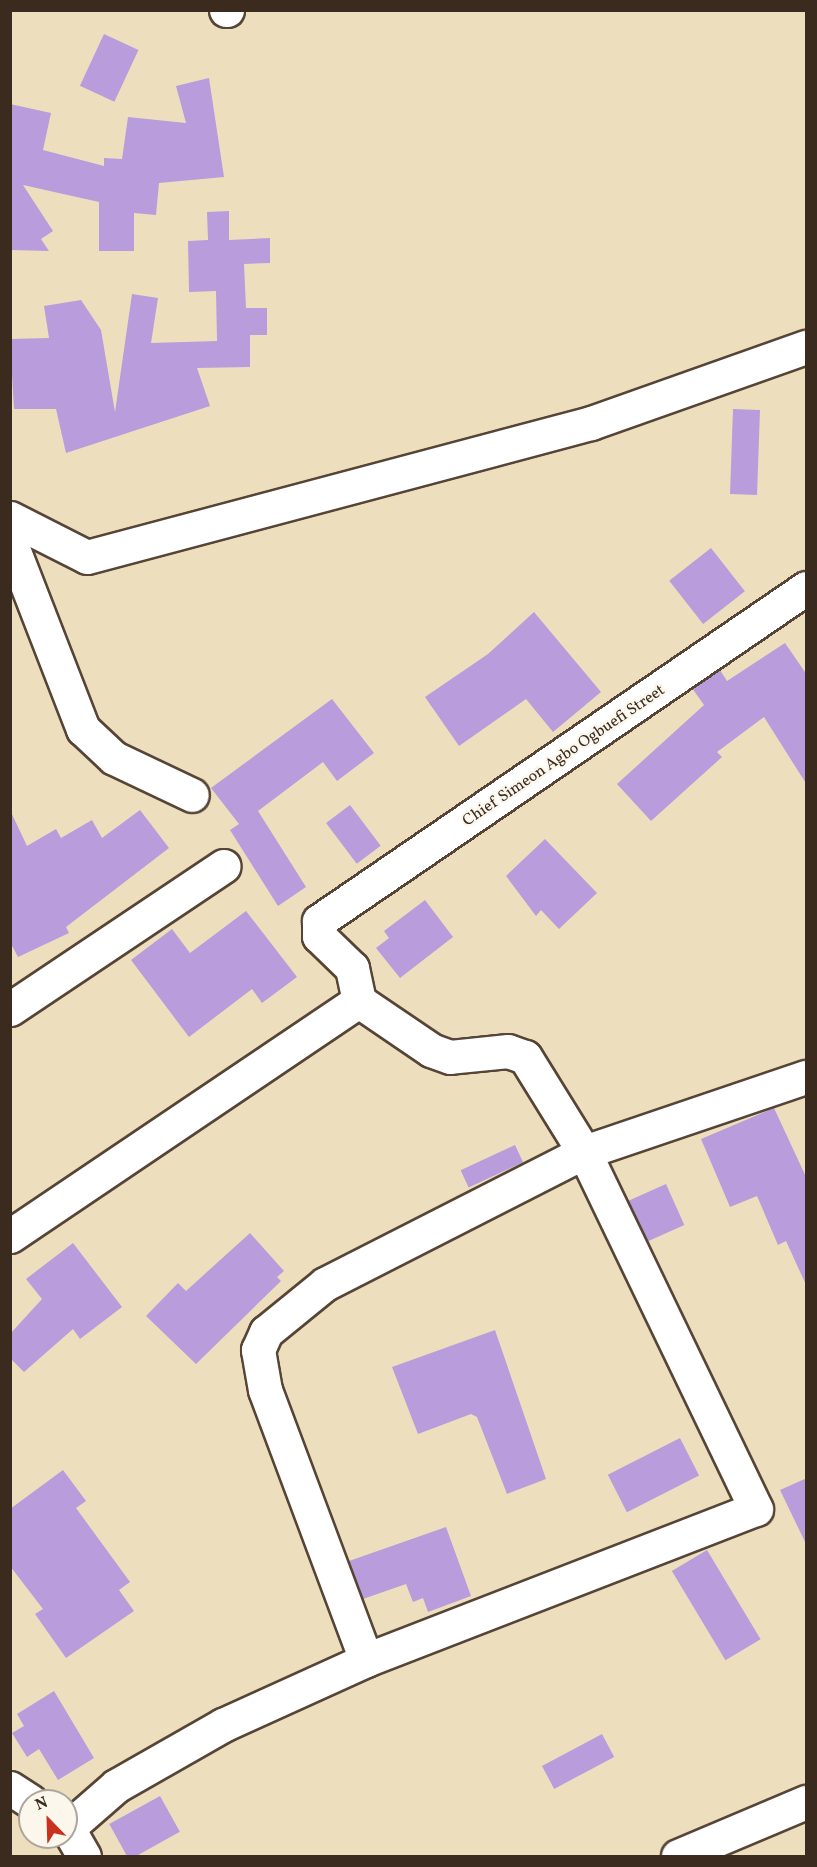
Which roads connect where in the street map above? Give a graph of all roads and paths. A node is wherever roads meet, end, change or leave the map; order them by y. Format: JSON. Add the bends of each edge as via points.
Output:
{"nodes":[{"id":1,"x":807,"y":347,"type":"edge"},
{"id":2,"x":10,"y":518,"type":"edge"},
{"id":3,"x":10,"y":541,"type":"edge"},
{"id":4,"x":807,"y":588,"type":"edge"},
{"id":5,"x":192,"y":795,"type":"dead end"},
{"id":6,"x":224,"y":866,"type":"dead end"},
{"id":7,"x":359,"y":1001,"type":"junction"},
{"id":8,"x":10,"y":1009,"type":"edge"},
{"id":9,"x":807,"y":1077,"type":"edge"},
{"id":10,"x":584,"y":1152,"type":"junction"},
{"id":11,"x":10,"y":1236,"type":"edge"},
{"id":12,"x":366,"y":1660,"type":"junction"},
{"id":13,"x":807,"y":1803,"type":"edge"},
{"id":14,"x":78,"y":1818,"type":"edge"},
{"id":15,"x":740,"y":1845,"type":"edge"},
{"id":16,"x":678,"y":1857,"type":"edge"}],
"edges":[{"from":1,"to":2,"type":"street","via":[[591,423],[469,451],[87,558]]},
{"from":3,"to":5,"type":"street","via":[[83,729],[114,758]]},
{"from":4,"to":7,"type":"street","name":"Chief Simeon Agbo Ogbuefi Street","via":[[319,921],[319,936],[352,968]]},
{"from":6,"to":8,"type":"street"},
{"from":7,"to":10,"type":"street","via":[[450,1057],[508,1052],[525,1057]]},
{"from":7,"to":11,"type":"street"},
{"from":9,"to":10,"type":"street"},
{"from":10,"to":12,"type":"street","via":[[325,1284],[266,1332],[258,1350],[265,1390]]},
{"from":10,"to":12,"type":"street","via":[[756,1509]]},
{"from":12,"to":14,"type":"street","via":[[223,1725],[116,1786]]},
{"from":13,"to":15,"type":"street"},
{"from":15,"to":16,"type":"street"}]}
